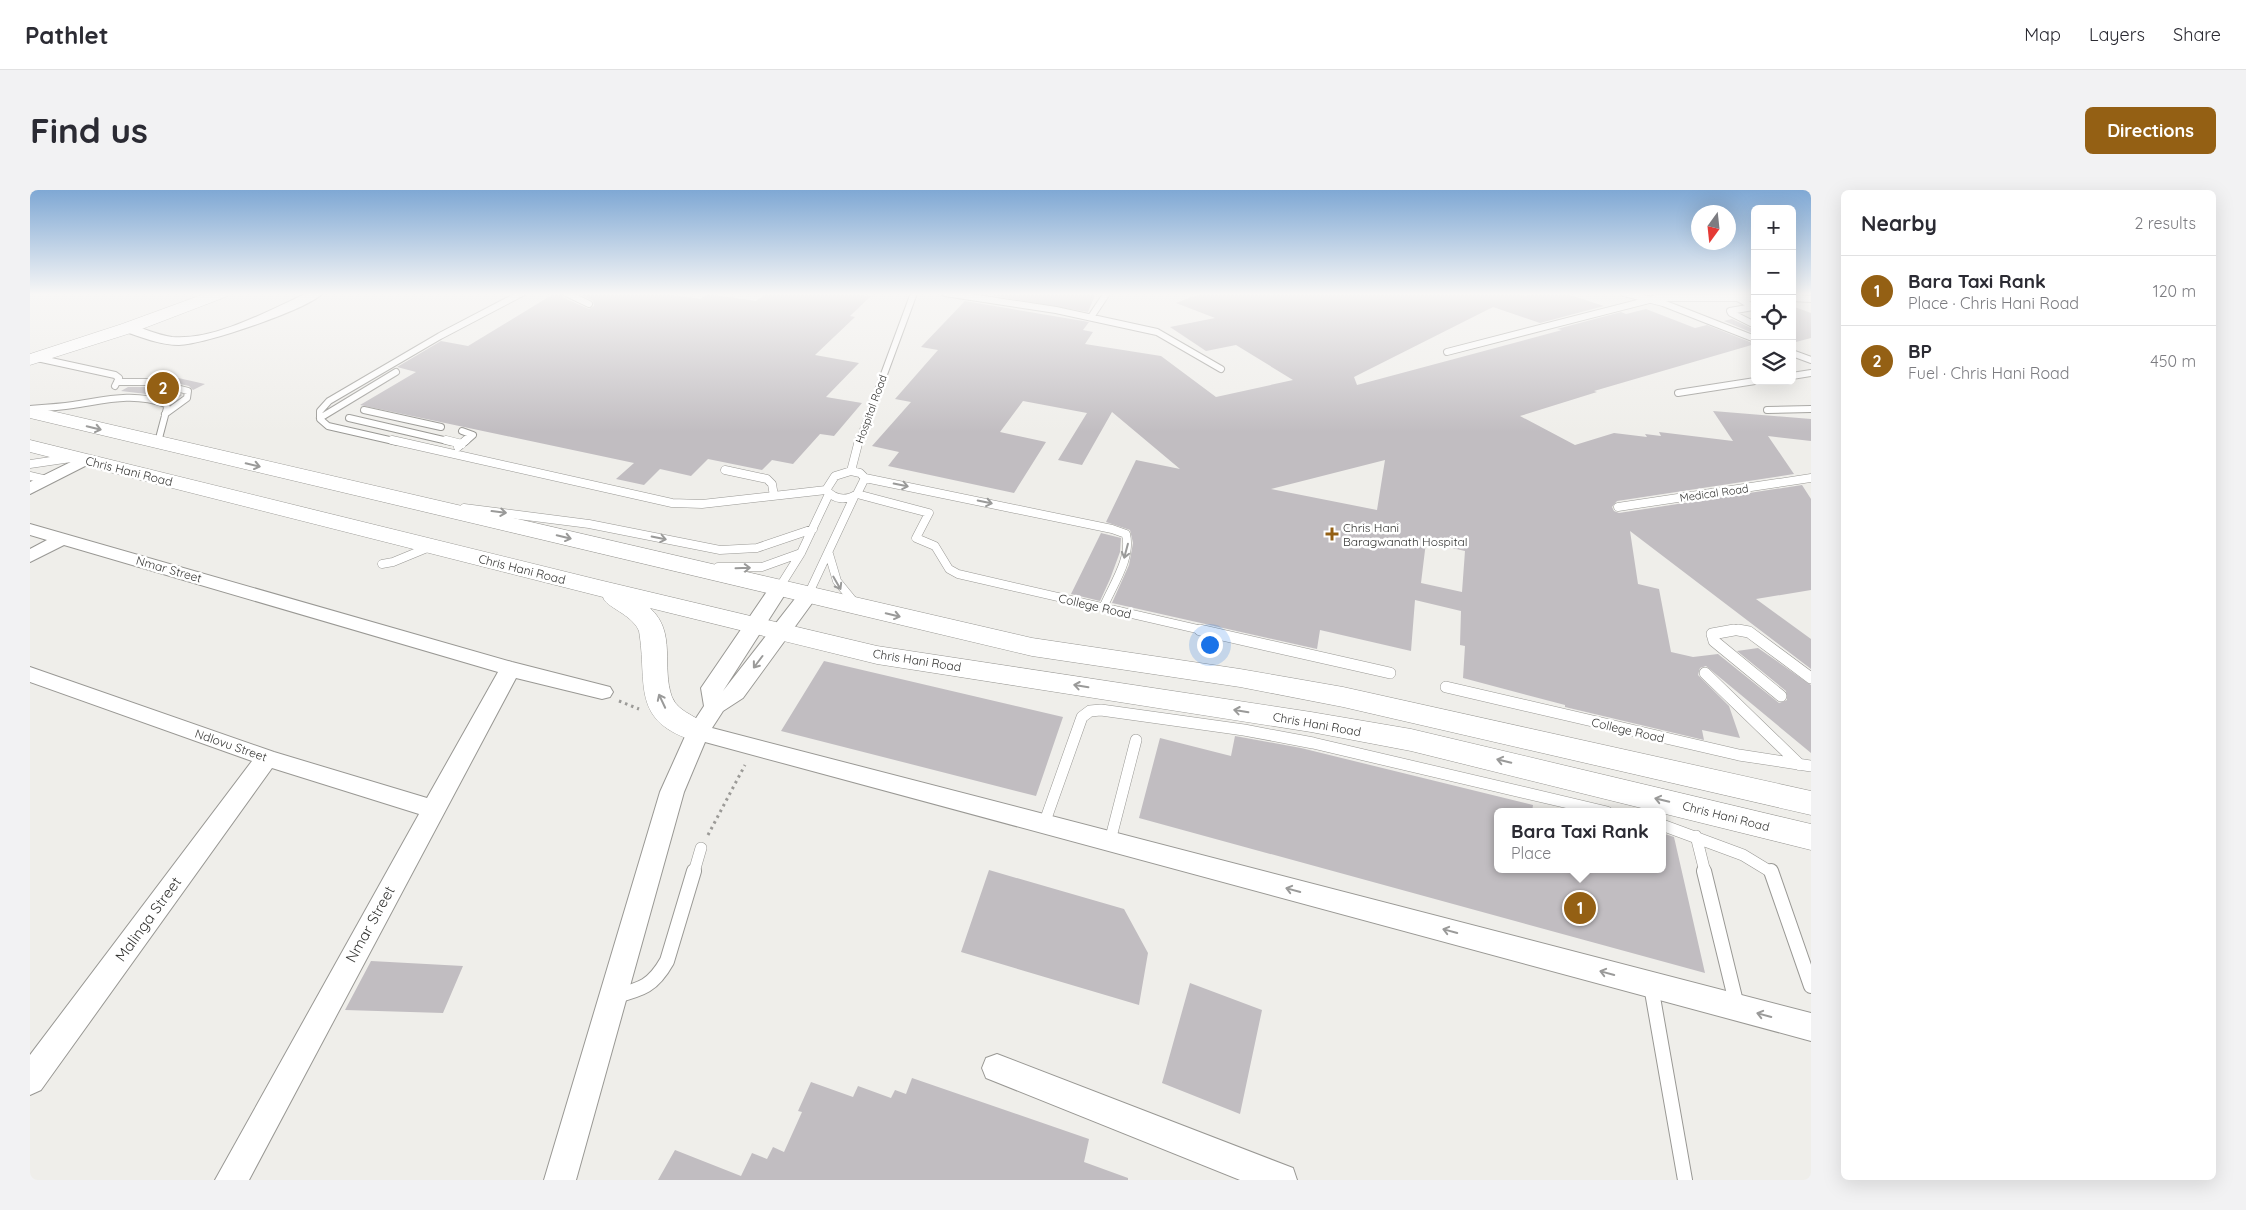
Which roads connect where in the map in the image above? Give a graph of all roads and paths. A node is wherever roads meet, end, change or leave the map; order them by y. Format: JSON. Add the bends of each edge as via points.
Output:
{"nodes":[{"id":1,"x":94,"y":339,"type":"edge"},
{"id":2,"x":165,"y":339,"type":"edge"},
{"id":3,"x":197,"y":339,"type":"edge"},
{"id":4,"x":435,"y":339,"type":"edge"},
{"id":5,"x":897,"y":339,"type":"edge"},
{"id":6,"x":1169,"y":339,"type":"edge"},
{"id":7,"x":1496,"y":339,"type":"edge"},
{"id":8,"x":1447,"y":352,"type":"dead end"},
{"id":9,"x":1796,"y":354,"type":"edge"},
{"id":10,"x":33,"y":359,"type":"edge"},
{"id":11,"x":1811,"y":360,"type":"edge"},
{"id":12,"x":1221,"y":369,"type":"dead end"},
{"id":13,"x":396,"y":372,"type":"dead end"},
{"id":14,"x":1811,"y":373,"type":"edge"},
{"id":15,"x":1796,"y":375,"type":"edge"},
{"id":16,"x":1811,"y":380,"type":"edge"},
{"id":17,"x":117,"y":382,"type":"junction"},
{"id":18,"x":1751,"y":382,"type":"edge"},
{"id":19,"x":1678,"y":393,"type":"dead end"},
{"id":20,"x":110,"y":396,"type":"junction"},
{"id":21,"x":1811,"y":408,"type":"edge"},
{"id":22,"x":30,"y":410,"type":"edge"},
{"id":23,"x":364,"y":410,"type":"dead end"},
{"id":24,"x":1767,"y":410,"type":"dead end"},
{"id":25,"x":165,"y":414,"type":"junction"},
{"id":26,"x":320,"y":418,"type":"junction"},
{"id":27,"x":349,"y":418,"type":"dead end"},
{"id":28,"x":441,"y":427,"type":"dead end"},
{"id":29,"x":462,"y":432,"type":"dead end"},
{"id":30,"x":158,"y":443,"type":"junction"},
{"id":31,"x":462,"y":444,"type":"junction"},
{"id":32,"x":30,"y":446,"type":"edge"},
{"id":33,"x":448,"y":453,"type":"junction"},
{"id":34,"x":80,"y":458,"type":"junction"},
{"id":35,"x":30,"y":464,"type":"edge"},
{"id":36,"x":725,"y":470,"type":"dead end"},
{"id":37,"x":851,"y":471,"type":"junction"},
{"id":38,"x":30,"y":476,"type":"edge"},
{"id":39,"x":865,"y":478,"type":"junction"},
{"id":40,"x":1811,"y":478,"type":"edge"},
{"id":41,"x":47,"y":480,"type":"junction"},
{"id":42,"x":30,"y":489,"type":"edge"},
{"id":43,"x":827,"y":492,"type":"junction"},
{"id":44,"x":855,"y":495,"type":"junction"},
{"id":45,"x":774,"y":496,"type":"junction"},
{"id":46,"x":416,"y":502,"type":"junction"},
{"id":47,"x":1618,"y":507,"type":"dead end"},
{"id":48,"x":30,"y":529,"type":"edge"},
{"id":49,"x":813,"y":529,"type":"junction"},
{"id":50,"x":63,"y":538,"type":"junction"},
{"id":51,"x":432,"y":546,"type":"junction"},
{"id":52,"x":829,"y":550,"type":"junction"},
{"id":53,"x":801,"y":552,"type":"junction"},
{"id":54,"x":30,"y":557,"type":"edge"},
{"id":55,"x":382,"y":564,"type":"dead end"},
{"id":56,"x":677,"y":564,"type":"junction"},
{"id":57,"x":598,"y":588,"type":"junction"},
{"id":58,"x":779,"y":588,"type":"junction"},
{"id":59,"x":808,"y":594,"type":"junction"},
{"id":60,"x":861,"y":608,"type":"junction"},
{"id":61,"x":1103,"y":608,"type":"junction"},
{"id":62,"x":754,"y":625,"type":"junction"},
{"id":63,"x":780,"y":632,"type":"junction"},
{"id":64,"x":510,"y":669,"type":"junction"},
{"id":65,"x":1390,"y":673,"type":"dead end"},
{"id":66,"x":1705,"y":673,"type":"dead end"},
{"id":67,"x":30,"y":674,"type":"edge"},
{"id":68,"x":1811,"y":678,"type":"edge"},
{"id":69,"x":1446,"y":687,"type":"dead end"},
{"id":70,"x":602,"y":692,"type":"dead end"},
{"id":71,"x":1781,"y":696,"type":"dead end"},
{"id":72,"x":715,"y":706,"type":"junction"},
{"id":73,"x":698,"y":732,"type":"junction"},
{"id":74,"x":1136,"y":740,"type":"dead end"},
{"id":75,"x":267,"y":758,"type":"junction"},
{"id":76,"x":1800,"y":765,"type":"junction"},
{"id":77,"x":1811,"y":766,"type":"edge"},
{"id":78,"x":1692,"y":776,"type":"junction"},
{"id":79,"x":1811,"y":803,"type":"edge"},
{"id":80,"x":434,"y":808,"type":"junction"},
{"id":81,"x":1591,"y":808,"type":"edge"},
{"id":82,"x":1811,"y":810,"type":"edge"},
{"id":83,"x":1044,"y":824,"type":"junction"},
{"id":84,"x":1666,"y":826,"type":"edge"},
{"id":85,"x":1696,"y":836,"type":"junction"},
{"id":86,"x":1811,"y":837,"type":"edge"},
{"id":87,"x":1110,"y":841,"type":"junction"},
{"id":88,"x":701,"y":848,"type":"dead end"},
{"id":89,"x":1651,"y":985,"type":"junction"},
{"id":90,"x":1811,"y":986,"type":"edge"},
{"id":91,"x":613,"y":996,"type":"junction"},
{"id":92,"x":1737,"y":1007,"type":"junction"},
{"id":93,"x":1811,"y":1027,"type":"edge"},
{"id":94,"x":997,"y":1068,"type":"dead end"},
{"id":95,"x":30,"y":1080,"type":"edge"},
{"id":96,"x":231,"y":1180,"type":"edge"},
{"id":97,"x":560,"y":1180,"type":"edge"},
{"id":98,"x":1281,"y":1180,"type":"edge"},
{"id":99,"x":1685,"y":1180,"type":"edge"}],
"edges":[{"from":1,"to":10,"type":"main road"},
{"from":2,"to":3,"type":"street"},
{"from":4,"to":26,"type":"lane","via":[[329,401],[320,411]]},
{"from":5,"to":37,"type":"lane","name":"Hospital Road","via":[[860,437]]},
{"from":6,"to":12,"type":"lane"},
{"from":7,"to":8,"type":"lane"},
{"from":9,"to":11,"type":"lane"},
{"from":10,"to":17,"type":"lane","via":[[115,375],[119,378]]},
{"from":13,"to":26,"type":"lane"},
{"from":14,"to":15,"type":"lane"},
{"from":15,"to":16,"type":"lane"},
{"from":17,"to":20,"type":"lane"},
{"from":17,"to":25,"type":"lane","via":[[149,380],[188,391],[187,398]]},
{"from":18,"to":19,"type":"lane"},
{"from":20,"to":22,"type":"lane"},
{"from":20,"to":25,"type":"lane","via":[[161,402],[166,404]]},
{"from":21,"to":24,"type":"lane"},
{"from":22,"to":30,"type":"main road","one_way":true},
{"from":23,"to":28,"type":"lane"},
{"from":25,"to":30,"type":"lane"},
{"from":26,"to":33,"type":"lane","via":[[328,426]]},
{"from":27,"to":31,"type":"lane"},
{"from":29,"to":31,"type":"lane","via":[[473,435]]},
{"from":30,"to":46,"type":"main road","one_way":true},
{"from":31,"to":33,"type":"lane"},
{"from":32,"to":34,"type":"main road","name":"Chris Hani Road"},
{"from":33,"to":45,"type":"lane","via":[[672,503],[702,504]]},
{"from":34,"to":35,"type":"lane"},
{"from":34,"to":41,"type":"street"},
{"from":34,"to":51,"type":"main road","name":"Chris Hani Road"},
{"from":36,"to":45,"type":"lane","via":[[766,479],[772,484]]},
{"from":37,"to":39,"type":"lane"},
{"from":37,"to":43,"type":"lane","via":[[835,476]]},
{"from":38,"to":41,"type":"lane"},
{"from":39,"to":44,"type":"lane"},
{"from":39,"to":61,"type":"lane","one_way":true,"via":[[1126,534],[1128,544],[1122,565]]},
{"from":40,"to":47,"type":"lane","name":"Medical Road"},
{"from":41,"to":42,"type":"street"},
{"from":43,"to":44,"type":"lane","via":[[840,499]]},
{"from":43,"to":45,"type":"lane"},
{"from":43,"to":49,"type":"lane"},
{"from":44,"to":52,"type":"lane"},
{"from":44,"to":61,"type":"lane","name":"College Road","via":[[929,512],[916,538],[936,546],[954,572]]},
{"from":46,"to":49,"type":"lane","one_way":true,"via":[[589,524],[720,550],[759,549]]},
{"from":46,"to":56,"type":"main road","one_way":true},
{"from":48,"to":50,"type":"street","name":"Nmar Street"},
{"from":49,"to":53,"type":"lane"},
{"from":50,"to":54,"type":"street"},
{"from":50,"to":64,"type":"street","name":"Nmar Street"},
{"from":51,"to":55,"type":"lane"},
{"from":51,"to":57,"type":"main road","name":"Chris Hani Road"},
{"from":52,"to":59,"type":"lane"},
{"from":52,"to":60,"type":"lane","one_way":true,"via":[[836,584]]},
{"from":56,"to":53,"type":"lane","one_way":true,"via":[[748,568],[776,564]]},
{"from":53,"to":58,"type":"lane"},
{"from":56,"to":58,"type":"main road"},
{"from":57,"to":62,"type":"main road","name":"Chris Hani Road"},
{"from":73,"to":57,"type":"main road","one_way":true,"via":[[671,716],[660,700],[656,688],[652,634],[646,619]]},
{"from":58,"to":59,"type":"main road"},
{"from":58,"to":62,"type":"street"},
{"from":59,"to":60,"type":"main road"},
{"from":59,"to":63,"type":"street"},
{"from":60,"to":78,"type":"main road","one_way":true,"via":[[1032,647],[1240,678],[1351,699]]},
{"from":61,"to":65,"type":"lane","name":"College Road"},
{"from":62,"to":63,"type":"main road","name":"Chris Hani Road"},
{"from":62,"to":72,"type":"street","via":[[712,688]]},
{"from":63,"to":72,"type":"street","one_way":true,"via":[[735,692]]},
{"from":86,"to":63,"type":"main road","name":"Chris Hani Road","one_way":true,"via":[[1411,740],[877,654]]},
{"from":64,"to":70,"type":"street","name":"Nmar Street"},
{"from":64,"to":80,"type":"street","name":"Nmar Street"},
{"from":66,"to":76,"type":"lane"},
{"from":67,"to":75,"type":"street","name":"Ndlovu Street"},
{"from":68,"to":71,"type":"lane","via":[[1749,632],[1736,629],[1712,634],[1714,641]]},
{"from":69,"to":76,"type":"lane","name":"College Road","via":[[1739,756]]},
{"from":72,"to":73,"type":"street"},
{"from":73,"to":83,"type":"street"},
{"from":73,"to":91,"type":"street","via":[[672,792]]},
{"from":74,"to":87,"type":"lane"},
{"from":75,"to":80,"type":"street","name":"Ndlovu Street"},
{"from":75,"to":95,"type":"street","name":"Malinga Street"},
{"from":76,"to":77,"type":"lane","name":"College Road"},
{"from":78,"to":79,"type":"main road"},
{"from":78,"to":82,"type":"main road"},
{"from":80,"to":96,"type":"street","name":"Nmar Street"},
{"from":81,"to":83,"type":"lane","via":[[1296,740],[1101,710],[1090,711],[1082,717]]},
{"from":83,"to":87,"type":"street"},
{"from":84,"to":85,"type":"lane"},
{"from":85,"to":90,"type":"lane","via":[[1743,855],[1771,871]]},
{"from":85,"to":92,"type":"lane"},
{"from":89,"to":87,"type":"street","one_way":true},
{"from":88,"to":91,"type":"lane","via":[[661,974],[650,986]]},
{"from":89,"to":92,"type":"street"},
{"from":89,"to":99,"type":"lane"},
{"from":91,"to":97,"type":"street"},
{"from":93,"to":92,"type":"street","one_way":true},
{"from":94,"to":98,"type":"street"}]}
